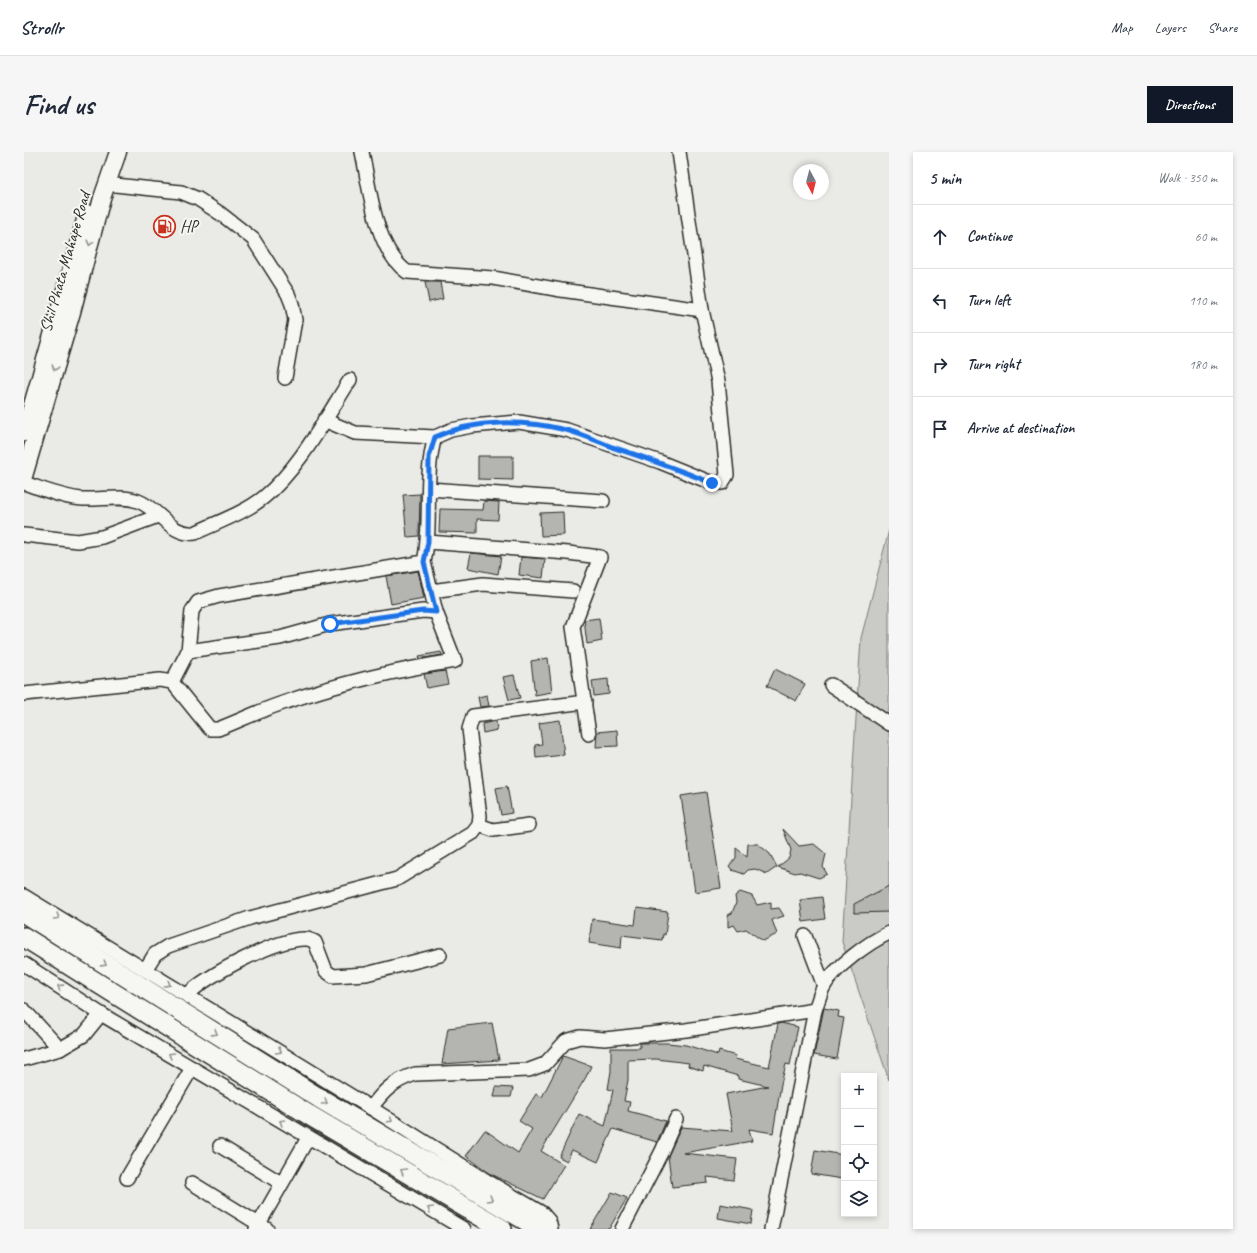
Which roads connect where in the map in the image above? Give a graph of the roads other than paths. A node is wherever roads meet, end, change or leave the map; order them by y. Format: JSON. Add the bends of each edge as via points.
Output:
{"nodes":[{"id":1,"x":108,"y":152,"type":"edge"},
{"id":2,"x":118,"y":152,"type":"edge"},
{"id":3,"x":362,"y":152,"type":"edge"},
{"id":4,"x":680,"y":152,"type":"edge"},
{"id":5,"x":106,"y":184,"type":"junction"},
{"id":6,"x":702,"y":310,"type":"junction"},
{"id":7,"x":285,"y":378,"type":"dead end"},
{"id":8,"x":350,"y":380,"type":"dead end"},
{"id":9,"x":324,"y":420,"type":"junction"},
{"id":10,"x":24,"y":433,"type":"edge"},
{"id":11,"x":435,"y":437,"type":"junction"},
{"id":12,"x":24,"y":476,"type":"edge"},
{"id":13,"x":24,"y":483,"type":"edge"},
{"id":14,"x":429,"y":489,"type":"junction"},
{"id":15,"x":603,"y":501,"type":"dead end"},
{"id":16,"x":158,"y":516,"type":"junction"},
{"id":17,"x":24,"y":535,"type":"edge"},
{"id":18,"x":428,"y":542,"type":"junction"},
{"id":19,"x":424,"y":562,"type":"junction"},
{"id":20,"x":431,"y":591,"type":"junction"},
{"id":21,"x":573,"y":591,"type":"dead end"},
{"id":22,"x":436,"y":612,"type":"junction"},
{"id":23,"x":188,"y":651,"type":"junction"},
{"id":24,"x":172,"y":682,"type":"junction"},
{"id":25,"x":831,"y":685,"type":"dead end"},
{"id":26,"x":29,"y":694,"type":"edge"},
{"id":27,"x":585,"y":702,"type":"junction"},
{"id":28,"x":889,"y":724,"type":"edge"},
{"id":29,"x":589,"y":734,"type":"dead end"},
{"id":30,"x":480,"y":825,"type":"junction"},
{"id":31,"x":530,"y":825,"type":"dead end"},
{"id":32,"x":24,"y":896,"type":"edge"},
{"id":33,"x":24,"y":913,"type":"edge"},
{"id":34,"x":889,"y":933,"type":"edge"},
{"id":35,"x":24,"y":936,"type":"edge"},
{"id":36,"x":805,"y":936,"type":"dead end"},
{"id":37,"x":440,"y":955,"type":"dead end"},
{"id":38,"x":24,"y":964,"type":"edge"},
{"id":39,"x":145,"y":970,"type":"junction"},
{"id":40,"x":824,"y":986,"type":"junction"},
{"id":41,"x":187,"y":995,"type":"junction"},
{"id":42,"x":24,"y":1010,"type":"edge"},
{"id":43,"x":814,"y":1010,"type":"junction"},
{"id":44,"x":101,"y":1014,"type":"junction"},
{"id":45,"x":60,"y":1049,"type":"junction"},
{"id":46,"x":24,"y":1059,"type":"edge"},
{"id":47,"x":192,"y":1068,"type":"junction"},
{"id":48,"x":372,"y":1108,"type":"junction"},
{"id":49,"x":676,"y":1119,"type":"dead end"},
{"id":50,"x":308,"y":1138,"type":"junction"},
{"id":51,"x":220,"y":1146,"type":"dead end"},
{"id":52,"x":127,"y":1178,"type":"dead end"},
{"id":53,"x":192,"y":1183,"type":"dead end"},
{"id":54,"x":281,"y":1183,"type":"junction"},
{"id":55,"x":261,"y":1227,"type":"edge"},
{"id":56,"x":464,"y":1229,"type":"edge"},
{"id":57,"x":502,"y":1229,"type":"edge"},
{"id":58,"x":540,"y":1229,"type":"edge"},
{"id":59,"x":551,"y":1229,"type":"edge"},
{"id":60,"x":622,"y":1229,"type":"edge"},
{"id":61,"x":771,"y":1229,"type":"edge"}],
"edges":[{"from":1,"to":10,"type":"main road","name":"Shil Phata Mahape Road","via":[[97,180]]},
{"from":2,"to":5,"type":"main road","name":"Shil Phata Mahape Road"},
{"from":3,"to":6,"type":"street","via":[[382,239],[397,265],[407,272],[493,278]]},
{"from":4,"to":6,"type":"street"},
{"from":5,"to":7,"type":"street","via":[[181,192],[198,199],[221,214],[253,239],[292,304],[295,320]]},
{"from":5,"to":12,"type":"main road","name":"Shil Phata Mahape Road","one_way":true},
{"from":6,"to":11,"type":"street","via":[[718,381],[726,475],[722,483],[712,483],[567,430],[520,422],[472,426],[451,430]]},
{"from":8,"to":9,"type":"street"},
{"from":9,"to":11,"type":"street","via":[[355,432]]},
{"from":9,"to":16,"type":"street","via":[[281,480],[263,498],[243,510],[195,533],[187,534],[176,530]]},
{"from":11,"to":14,"type":"street","via":[[429,457]]},
{"from":13,"to":16,"type":"street","via":[[78,498],[122,498],[139,501]]},
{"from":14,"to":15,"type":"street"},
{"from":14,"to":18,"type":"street"},
{"from":16,"to":17,"type":"street","via":[[102,537],[78,541]]},
{"from":18,"to":19,"type":"street"},
{"from":18,"to":27,"type":"street","via":[[600,557],[573,627]]},
{"from":19,"to":20,"type":"street"},
{"from":19,"to":23,"type":"street","via":[[219,596],[198,602],[192,611]]},
{"from":20,"to":21,"type":"street","via":[[483,584]]},
{"from":20,"to":22,"type":"street"},
{"from":22,"to":23,"type":"street","via":[[423,611],[330,624],[280,638]]},
{"from":22,"to":24,"type":"street","via":[[455,661],[391,672],[333,688],[279,704],[218,729],[210,729]]},
{"from":23,"to":24,"type":"street"},
{"from":24,"to":26,"type":"street","via":[[160,680]]},
{"from":25,"to":28,"type":"street"},
{"from":27,"to":29,"type":"street"},
{"from":27,"to":30,"type":"street","via":[[473,716],[469,729]]},
{"from":30,"to":31,"type":"street","via":[[493,830]]},
{"from":30,"to":39,"type":"street","via":[[473,834],[397,879],[250,918],[168,946],[155,954]]},
{"from":32,"to":39,"type":"street","one_way":true},
{"from":33,"to":58,"type":"highway","one_way":true,"via":[[319,1098]]},
{"from":34,"to":40,"type":"street","via":[[878,938],[836,972]]},
{"from":57,"to":35,"type":"highway","one_way":true,"via":[[309,1115]]},
{"from":36,"to":40,"type":"street"},
{"from":37,"to":41,"type":"street","via":[[366,974],[333,976],[326,971],[315,942],[307,939],[288,942],[240,960],[198,984]]},
{"from":44,"to":38,"type":"street","one_way":true},
{"from":39,"to":41,"type":"street","one_way":true},
{"from":40,"to":43,"type":"street"},
{"from":41,"to":48,"type":"street","one_way":true},
{"from":42,"to":45,"type":"street"},
{"from":43,"to":48,"type":"street","via":[[678,1031],[605,1039],[580,1037],[566,1041],[544,1064],[529,1070],[415,1074],[399,1079],[381,1094]]},
{"from":43,"to":61,"type":"street"},
{"from":44,"to":45,"type":"street","via":[[84,1035]]},
{"from":47,"to":44,"type":"street","one_way":true},
{"from":45,"to":46,"type":"street"},
{"from":50,"to":47,"type":"street","one_way":true},
{"from":47,"to":52,"type":"street"},
{"from":48,"to":59,"type":"street","one_way":true,"via":[[542,1213],[549,1221]]},
{"from":49,"to":60,"type":"street"},
{"from":50,"to":54,"type":"street"},
{"from":56,"to":50,"type":"street","one_way":true},
{"from":51,"to":54,"type":"street"},
{"from":53,"to":55,"type":"street"},
{"from":54,"to":55,"type":"street"}]}
